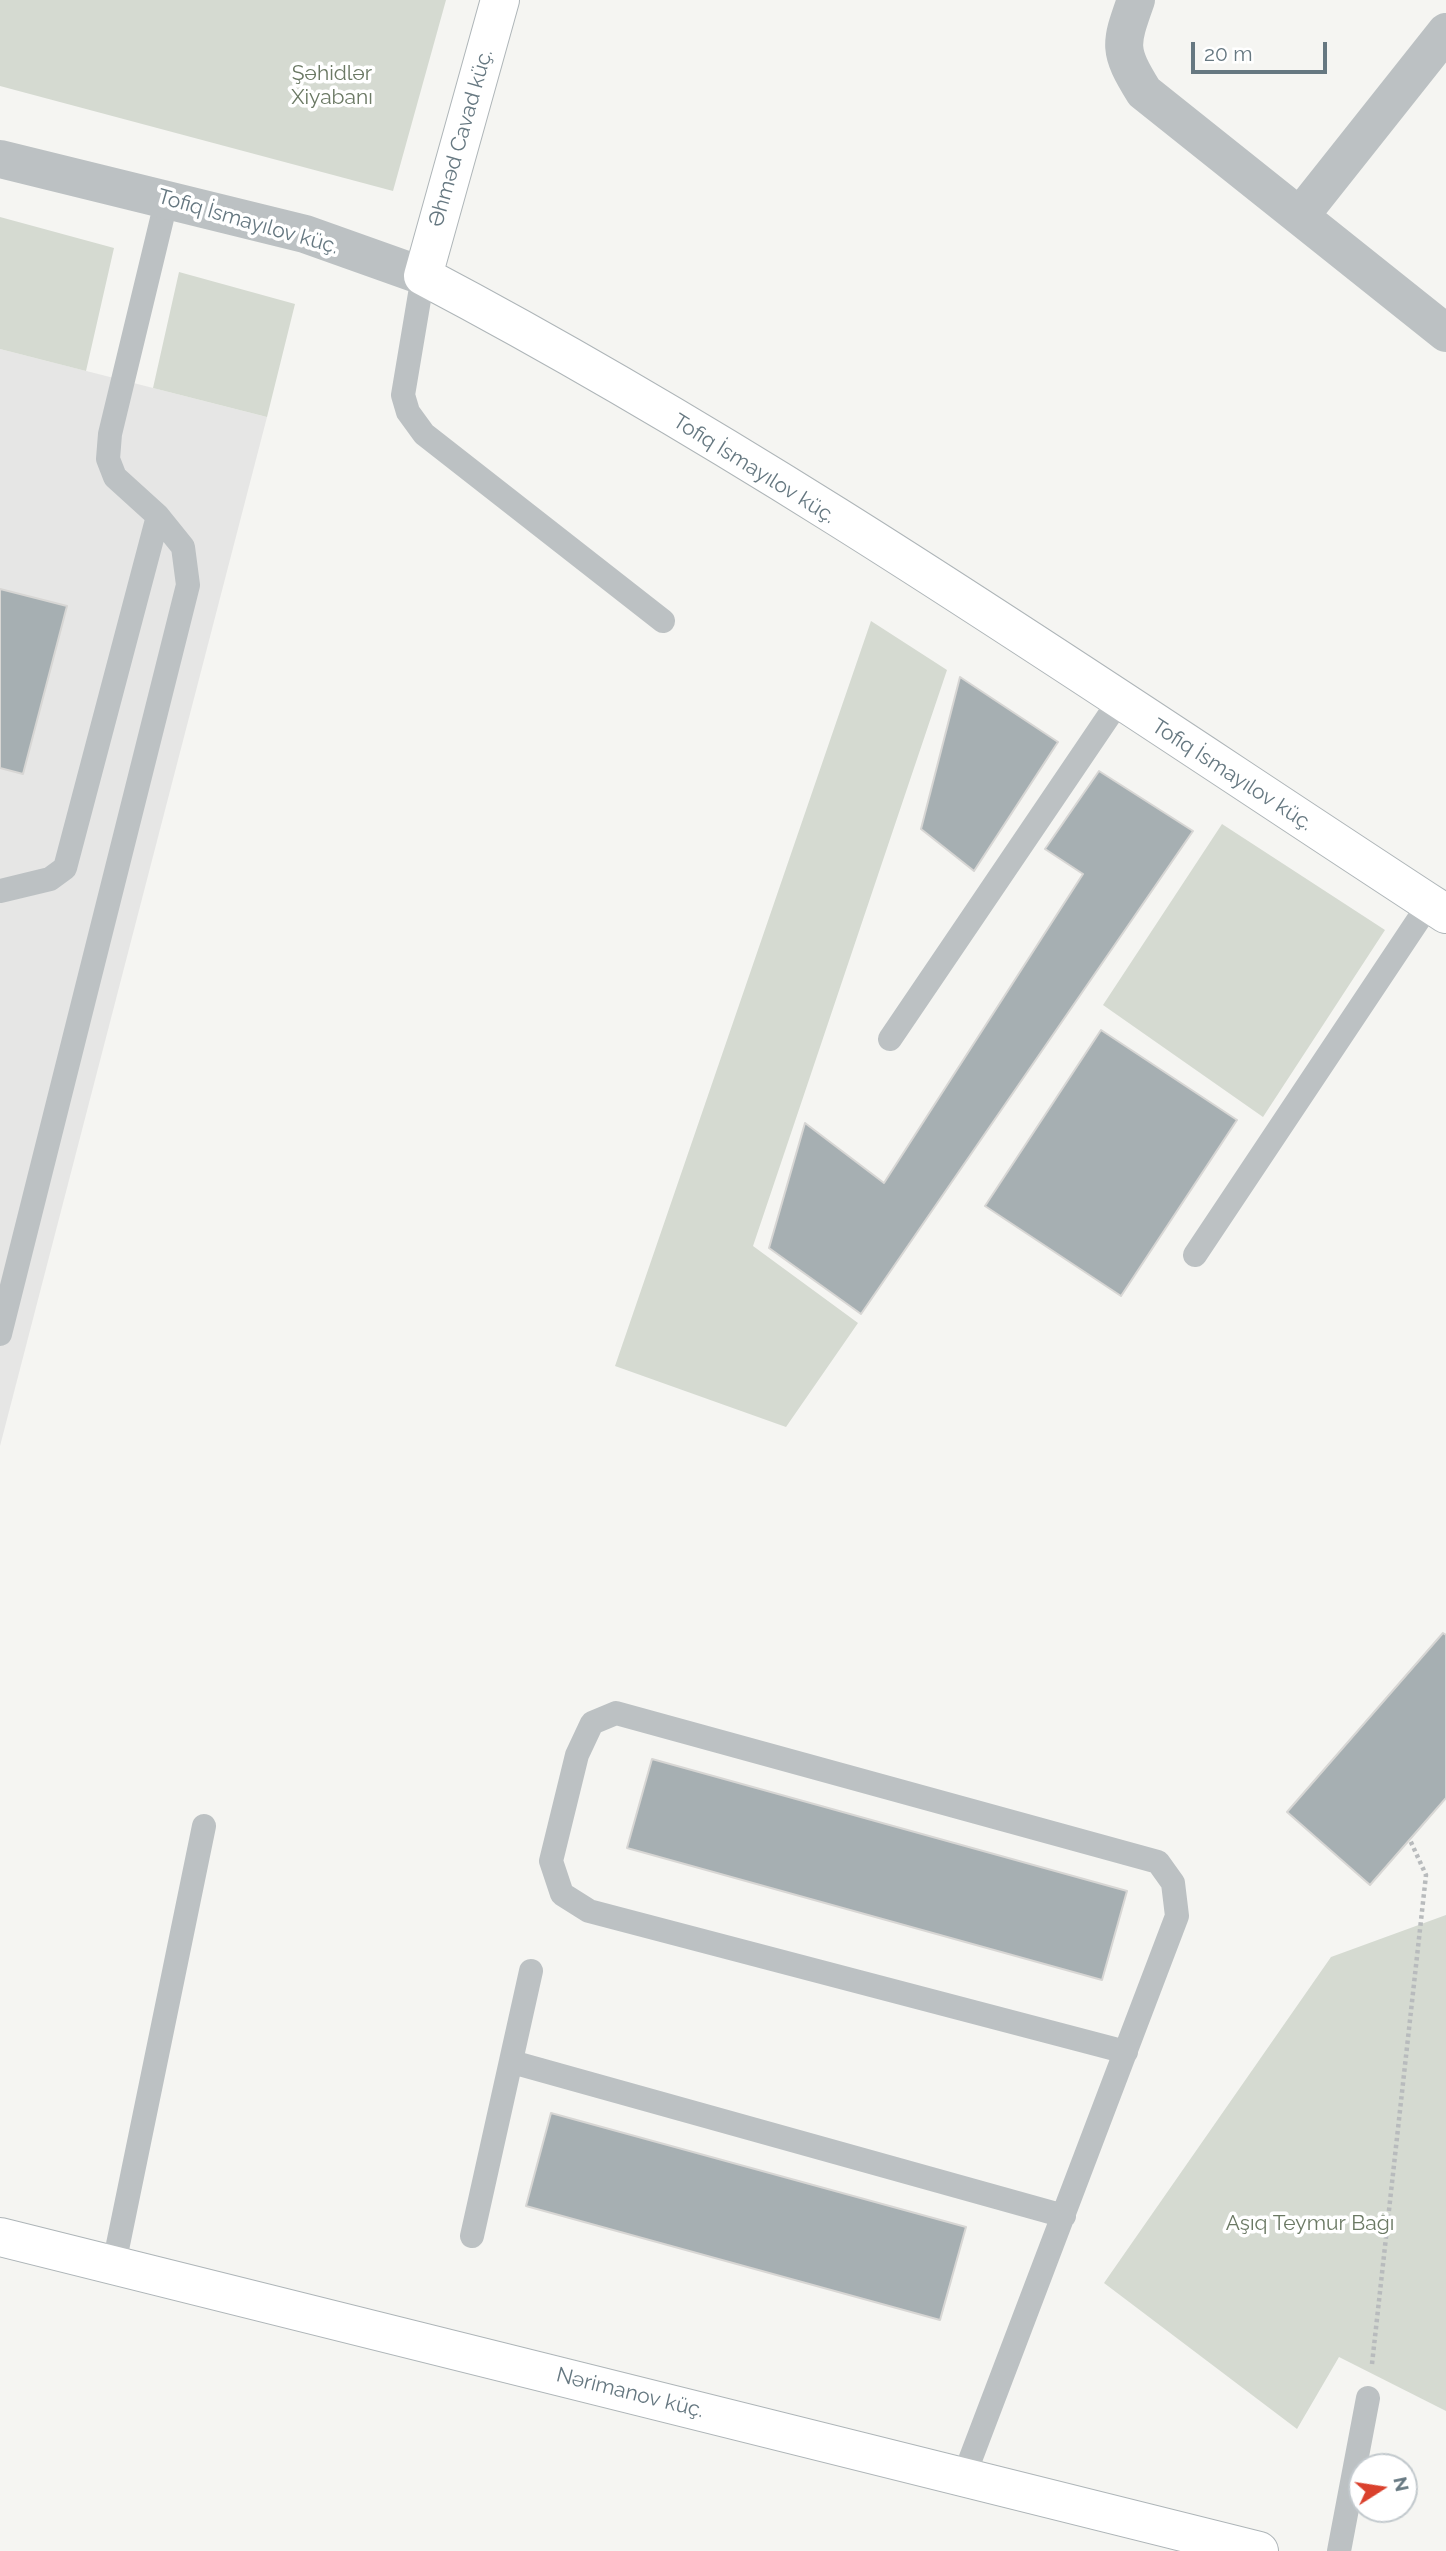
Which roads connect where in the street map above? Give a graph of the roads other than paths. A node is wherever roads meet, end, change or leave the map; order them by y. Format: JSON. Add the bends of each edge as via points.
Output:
{"nodes":[{"id":1,"x":500,"y":0,"type":"edge"},
{"id":2,"x":1136,"y":0,"type":"edge"},
{"id":3,"x":1446,"y":32,"type":"edge"},
{"id":4,"x":0,"y":159,"type":"edge"},
{"id":5,"x":167,"y":198,"type":"junction"},
{"id":6,"x":1300,"y":216,"type":"junction"},
{"id":7,"x":423,"y":276,"type":"junction"},
{"id":8,"x":1446,"y":333,"type":"edge"},
{"id":9,"x":158,"y":516,"type":"junction"},
{"id":10,"x":663,"y":621,"type":"dead end"},
{"id":11,"x":1119,"y":701,"type":"junction"},
{"id":12,"x":0,"y":891,"type":"edge"},
{"id":13,"x":1438,"y":909,"type":"edge"},
{"id":14,"x":890,"y":1040,"type":"dead end"},
{"id":15,"x":1195,"y":1255,"type":"dead end"},
{"id":16,"x":0,"y":1334,"type":"edge"},
{"id":17,"x":204,"y":1826,"type":"dead end"},
{"id":18,"x":531,"y":1971,"type":"dead end"},
{"id":19,"x":1126,"y":2052,"type":"junction"},
{"id":20,"x":512,"y":2063,"type":"junction"},
{"id":21,"x":1064,"y":2216,"type":"junction"},
{"id":22,"x":472,"y":2236,"type":"dead end"},
{"id":23,"x":0,"y":2237,"type":"edge"},
{"id":24,"x":114,"y":2264,"type":"junction"},
{"id":25,"x":1368,"y":2398,"type":"road end"},
{"id":26,"x":964,"y":2476,"type":"junction"},
{"id":27,"x":1259,"y":2551,"type":"edge"},
{"id":28,"x":1339,"y":2551,"type":"edge"}],
"edges":[{"from":1,"to":7,"type":"street","name":"Əhməd Cavad küç."},
{"from":2,"to":6,"type":"street","via":[[1125,32],[1125,61],[1144,92]]},
{"from":3,"to":6,"type":"street"},
{"from":4,"to":5,"type":"street","name":"Tofiq İsmayılov küç."},
{"from":5,"to":7,"type":"street","name":"Tofiq İsmayılov küç.","via":[[304,234]]},
{"from":5,"to":9,"type":"lane","via":[[110,434],[108,459],[116,477]]},
{"from":6,"to":8,"type":"street"},
{"from":7,"to":10,"type":"lane","via":[[403,395],[408,412],[424,434]]},
{"from":7,"to":11,"type":"street","name":"Tofiq İsmayılov küç.","via":[[542,339],[738,458]]},
{"from":9,"to":12,"type":"lane","via":[[65,868],[50,879]]},
{"from":9,"to":16,"type":"lane","via":[[183,547],[188,585]]},
{"from":11,"to":13,"type":"street","name":"Tofiq İsmayılov küç."},
{"from":11,"to":14,"type":"lane"},
{"from":13,"to":15,"type":"lane"},
{"from":17,"to":24,"type":"lane"},
{"from":18,"to":20,"type":"lane"},
{"from":19,"to":19,"type":"lane","via":[[1177,1916],[1173,1883],[1158,1862],[616,1713],[592,1723],[577,1755],[551,1861],[562,1894],[589,1911]]},
{"from":19,"to":21,"type":"lane"},
{"from":20,"to":21,"type":"lane"},
{"from":20,"to":22,"type":"lane"},
{"from":21,"to":26,"type":"lane"},
{"from":23,"to":24,"type":"street","name":"Nərimanov küç."},
{"from":24,"to":26,"type":"street","name":"Nərimanov küç."},
{"from":25,"to":28,"type":"lane"},
{"from":26,"to":27,"type":"street","name":"Nərimanov küç."}]}
